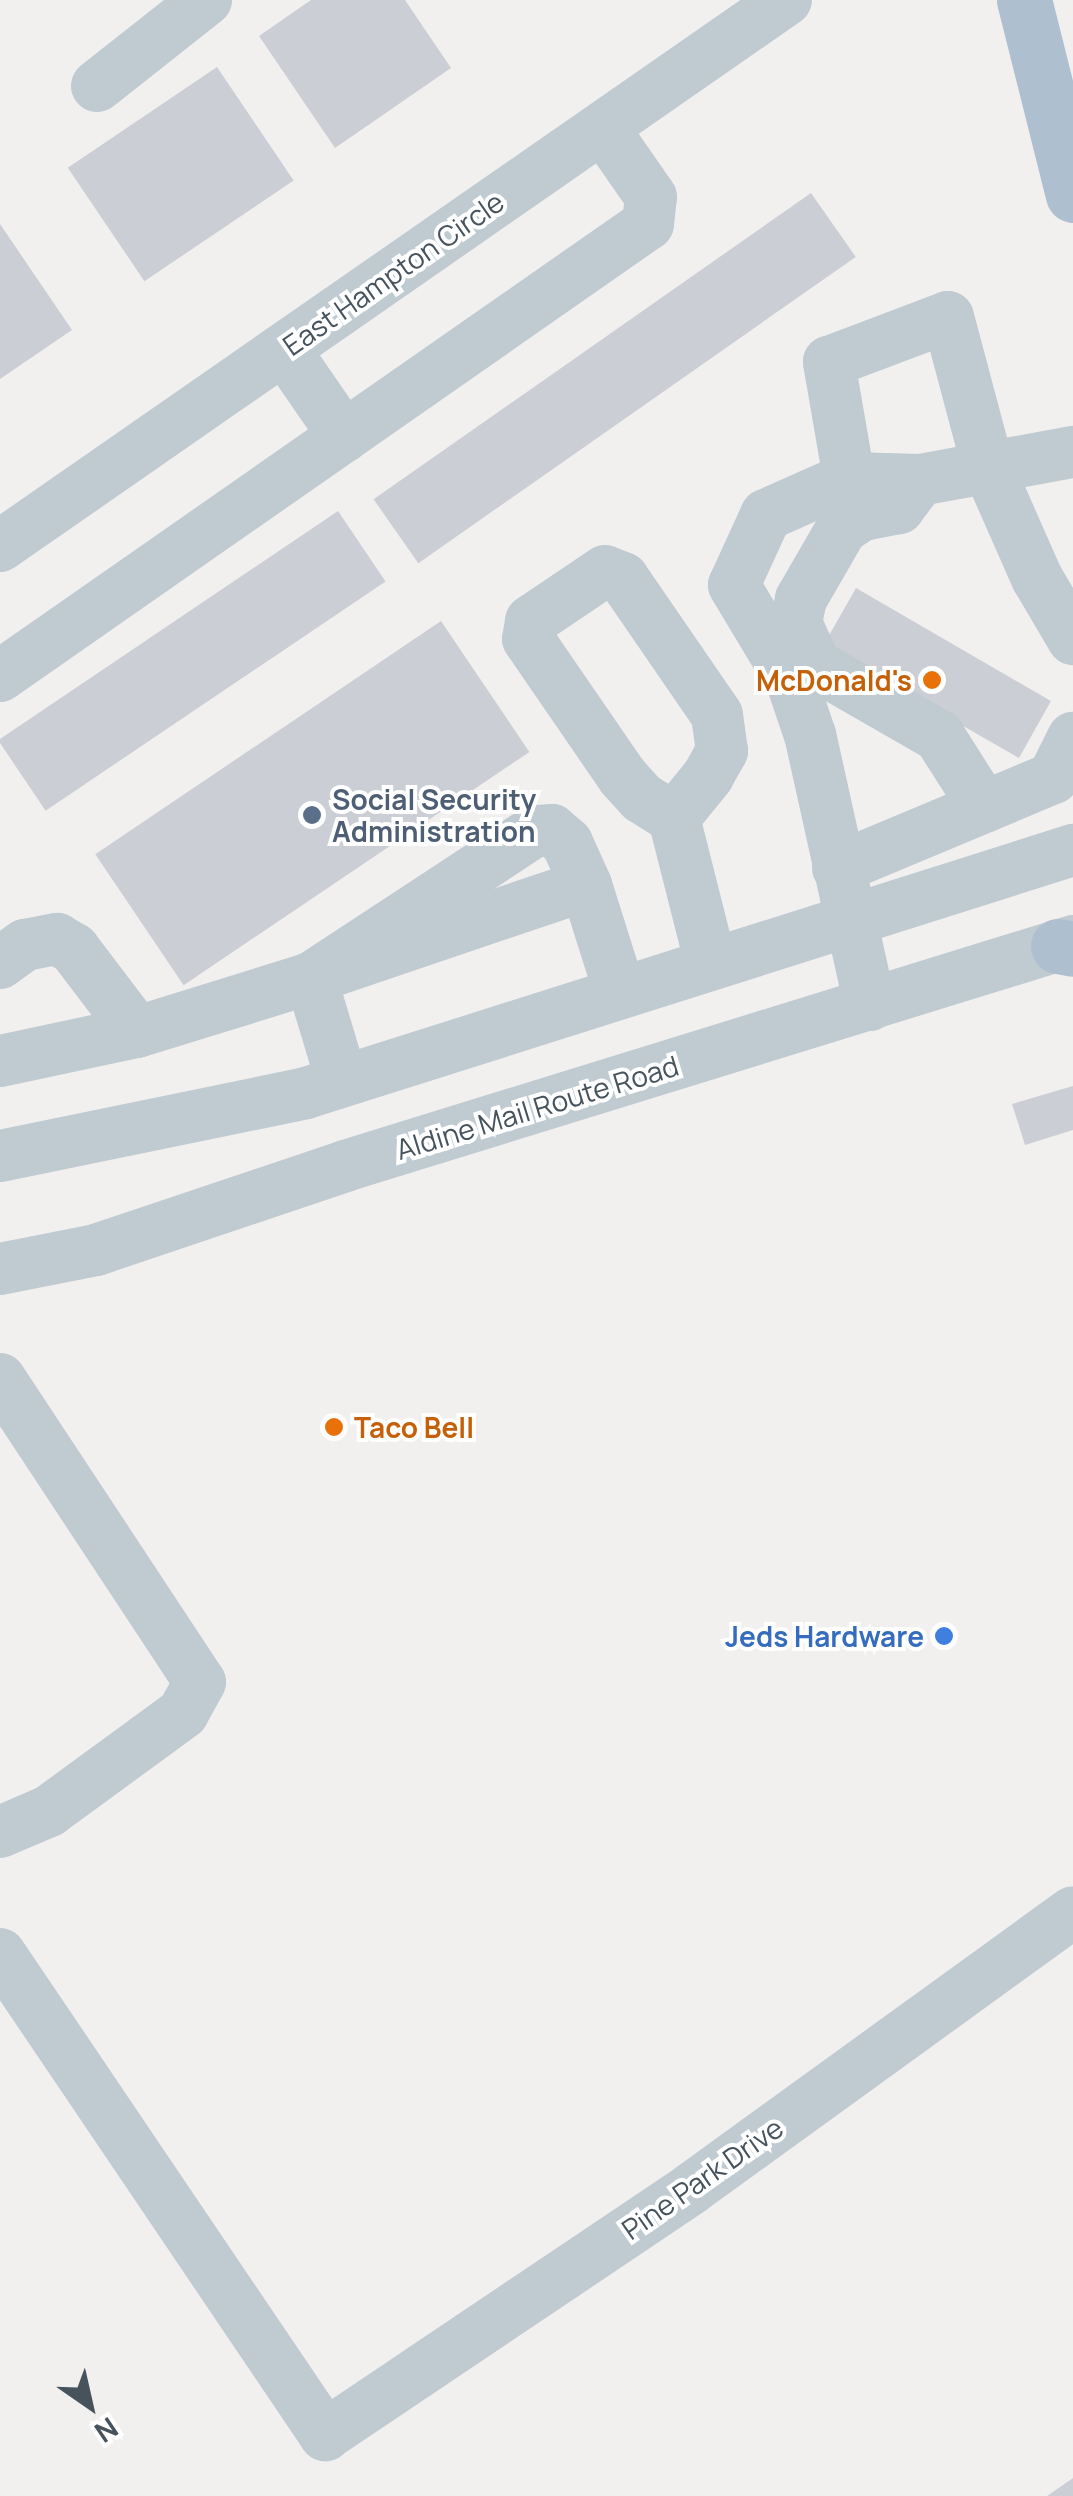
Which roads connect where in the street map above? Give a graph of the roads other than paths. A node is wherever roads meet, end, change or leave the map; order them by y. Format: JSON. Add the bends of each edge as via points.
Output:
{"nodes":[{"id":1,"x":206,"y":0,"type":"edge"},
{"id":2,"x":786,"y":0,"type":"edge"},
{"id":3,"x":1024,"y":0,"type":"edge"},
{"id":4,"x":97,"y":86,"type":"dead end"},
{"id":5,"x":602,"y":128,"type":"junction"},
{"id":6,"x":1073,"y":196,"type":"edge"},
{"id":7,"x":284,"y":349,"type":"junction"},
{"id":8,"x":344,"y":436,"type":"junction"},
{"id":9,"x":1073,"y":452,"type":"edge"},
{"id":10,"x":988,"y":467,"type":"junction"},
{"id":11,"x":846,"y":503,"type":"junction"},
{"id":12,"x":0,"y":546,"type":"edge"},
{"id":13,"x":1073,"y":639,"type":"edge"},
{"id":14,"x":0,"y":676,"type":"edge"},
{"id":15,"x":1073,"y":738,"type":"edge"},
{"id":16,"x":984,"y":807,"type":"junction"},
{"id":17,"x":674,"y":818,"type":"dead end"},
{"id":18,"x":1073,"y":850,"type":"edge"},
{"id":19,"x":838,"y":868,"type":"junction"},
{"id":20,"x":849,"y":920,"type":"junction"},
{"id":21,"x":1068,"y":945,"type":"edge"},
{"id":22,"x":0,"y":963,"type":"edge"},
{"id":23,"x":710,"y":964,"type":"junction"},
{"id":24,"x":311,"y":978,"type":"junction"},
{"id":25,"x":620,"y":992,"type":"junction"},
{"id":26,"x":870,"y":1005,"type":"junction"},
{"id":27,"x":137,"y":1032,"type":"junction"},
{"id":28,"x":0,"y":1061,"type":"edge"},
{"id":29,"x":331,"y":1084,"type":"junction"},
{"id":30,"x":0,"y":1156,"type":"edge"},
{"id":31,"x":345,"y":1166,"type":"junction"},
{"id":32,"x":0,"y":1268,"type":"edge"},
{"id":33,"x":5,"y":1399,"type":"edge"},
{"id":34,"x":0,"y":1832,"type":"edge"},
{"id":35,"x":1073,"y":1912,"type":"edge"},
{"id":36,"x":0,"y":1954,"type":"edge"}],
"edges":[{"from":1,"to":4,"type":"street"},
{"from":2,"to":5,"type":"street","name":"East Hampton Circle"},
{"from":3,"to":6,"type":"main road"},
{"from":5,"to":7,"type":"street","name":"East Hampton Circle"},
{"from":5,"to":8,"type":"street","via":[[650,197],[648,224]]},
{"from":7,"to":8,"type":"street"},
{"from":7,"to":12,"type":"street","name":"East Hampton Circle"},
{"from":8,"to":14,"type":"street"},
{"from":9,"to":10,"type":"street"},
{"from":10,"to":11,"type":"street"},
{"from":10,"to":11,"type":"street","via":[[948,316],[829,362]]},
{"from":10,"to":13,"type":"street","via":[[1037,578]]},
{"from":11,"to":16,"type":"street","via":[[800,599],[800,630],[814,665],[939,736]]},
{"from":11,"to":19,"type":"street","via":[[766,515],[734,585],[792,682]]},
{"from":15,"to":16,"type":"street","via":[[1053,778]]},
{"from":16,"to":19,"type":"street"},
{"from":17,"to":23,"type":"street"},
{"from":18,"to":20,"type":"street"},
{"from":19,"to":20,"type":"street"},
{"from":20,"to":23,"type":"street"},
{"from":20,"to":26,"type":"street"},
{"from":21,"to":26,"type":"street","name":"Aldine Mail Route Road"},
{"from":22,"to":27,"type":"street","via":[[25,946],[57,938],[74,949]]},
{"from":23,"to":25,"type":"street"},
{"from":24,"to":25,"type":"street","via":[[586,885]]},
{"from":24,"to":27,"type":"street"},
{"from":24,"to":29,"type":"street"},
{"from":25,"to":29,"type":"street"},
{"from":26,"to":31,"type":"street","name":"Aldine Mail Route Road"},
{"from":27,"to":28,"type":"street"},
{"from":29,"to":30,"type":"street"},
{"from":29,"to":31,"type":"street"},
{"from":31,"to":32,"type":"street","name":"Aldine Mail Route Road","via":[[96,1250]]},
{"from":33,"to":34,"type":"street","via":[[200,1682],[183,1713],[49,1811]]},
{"from":35,"to":36,"type":"street","name":"Pine Park Drive","via":[[692,2188],[325,2435]]}]}
